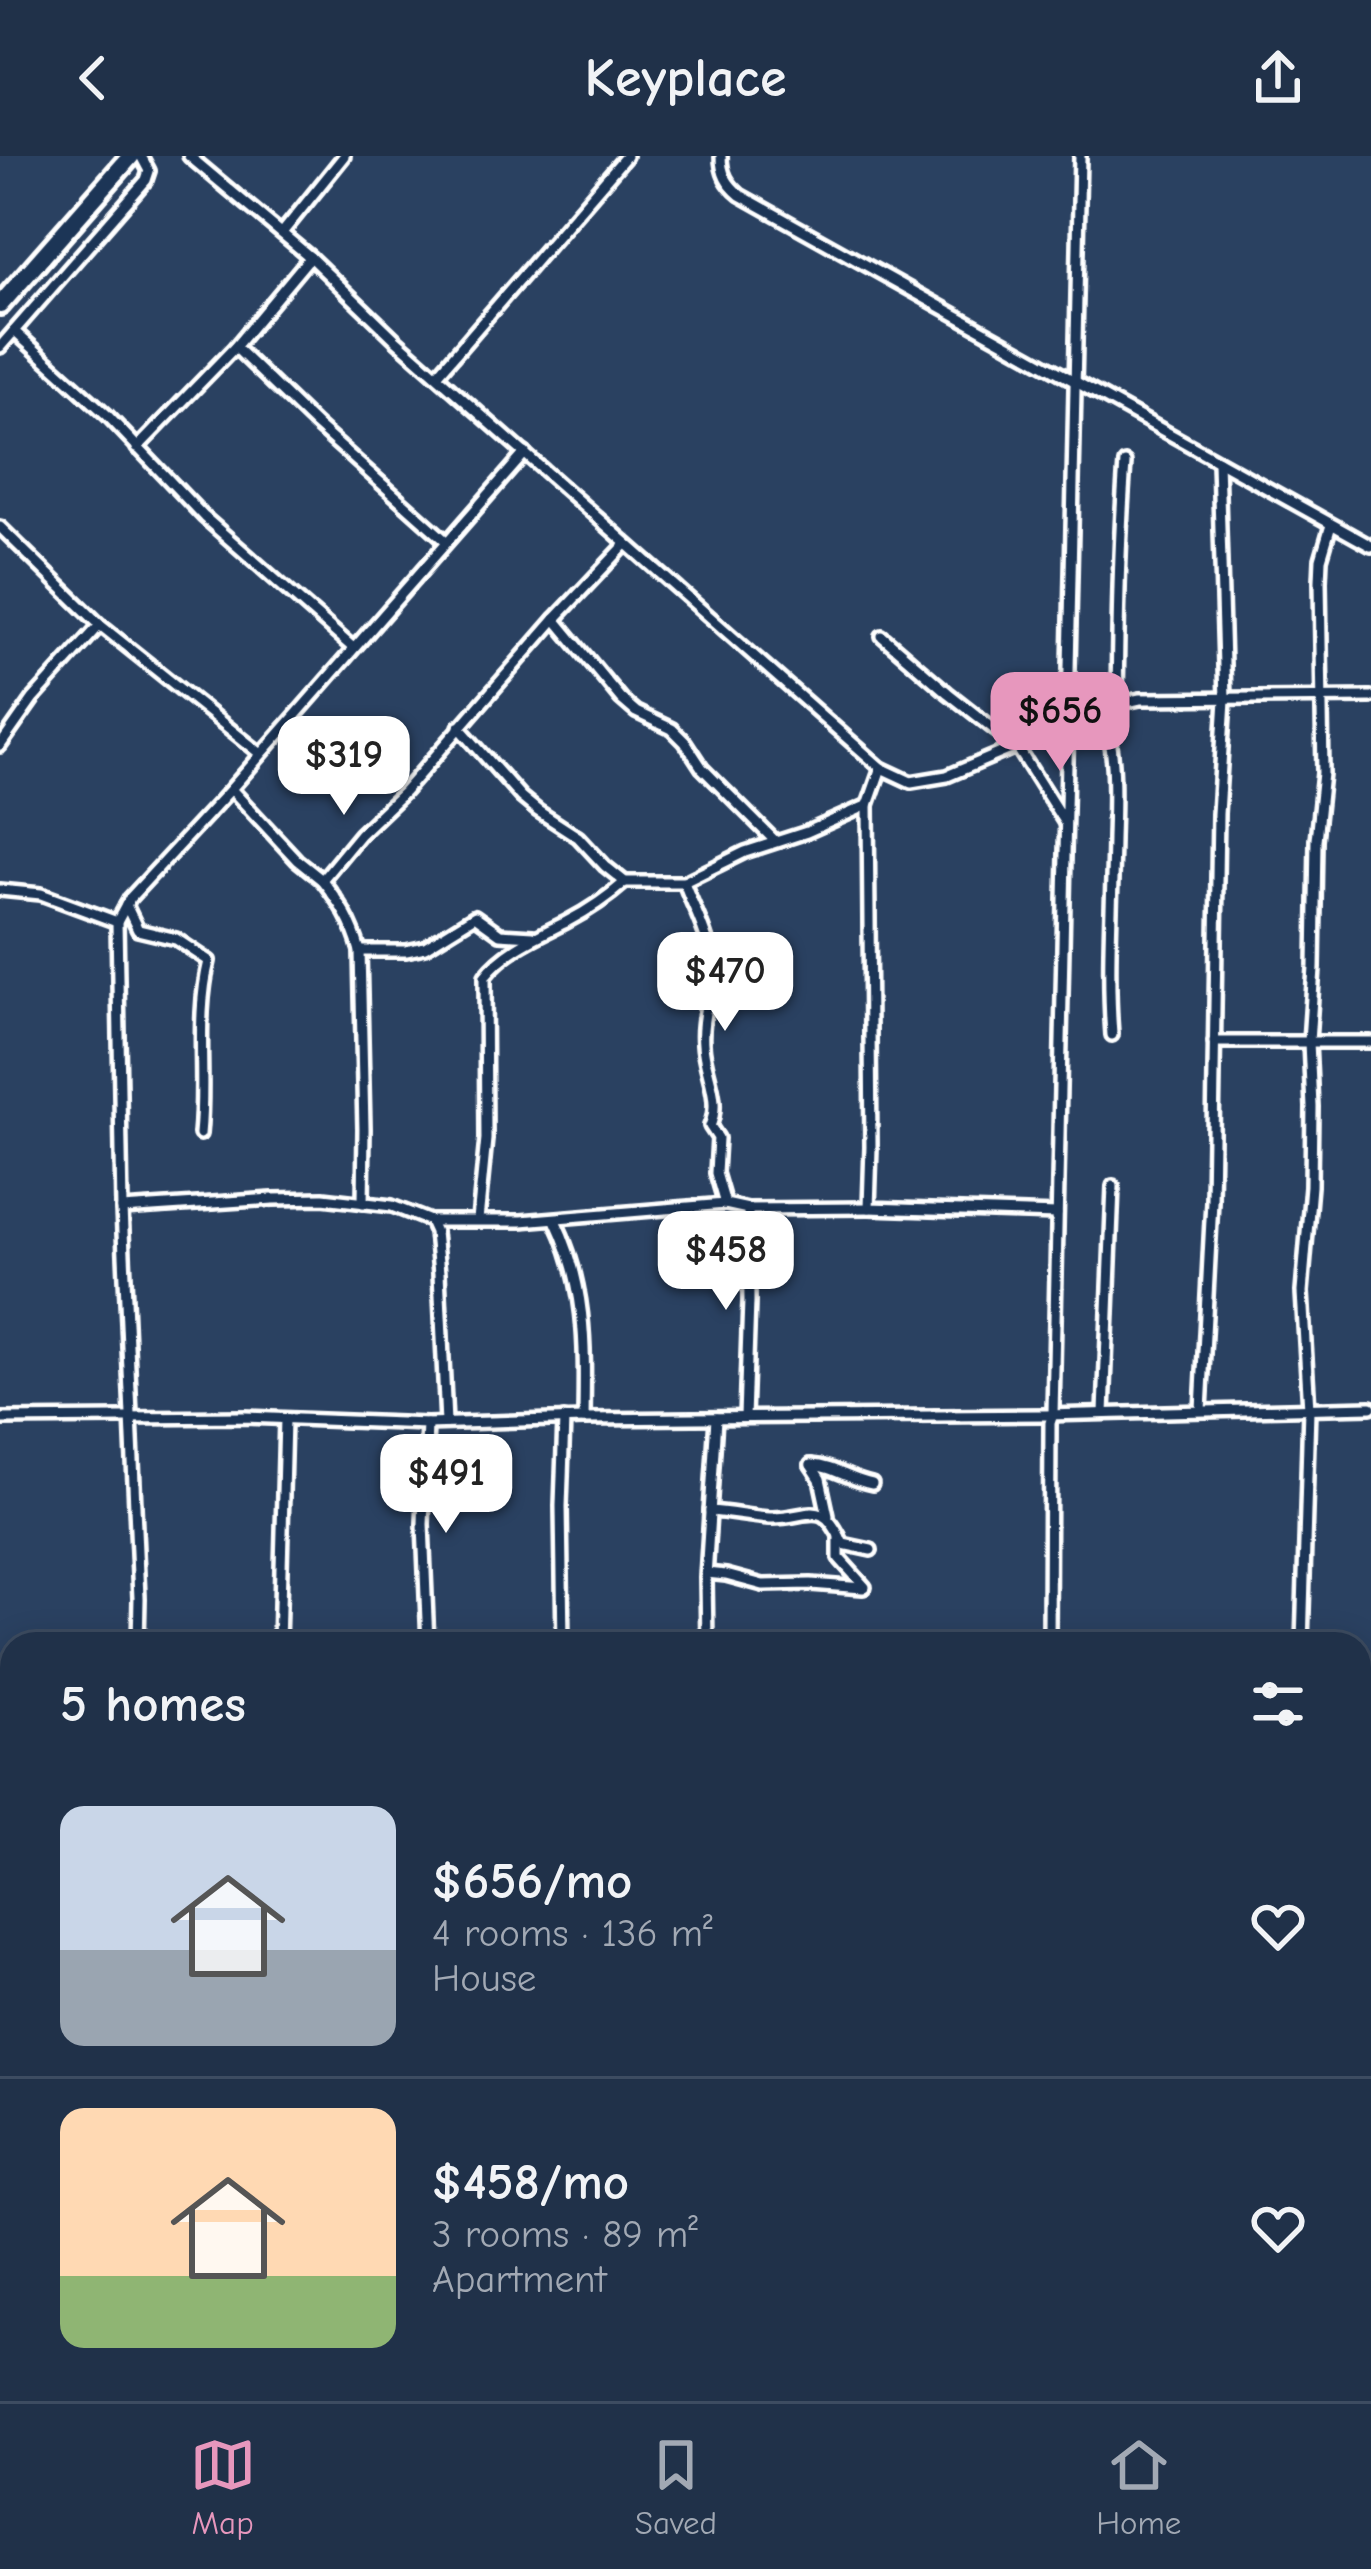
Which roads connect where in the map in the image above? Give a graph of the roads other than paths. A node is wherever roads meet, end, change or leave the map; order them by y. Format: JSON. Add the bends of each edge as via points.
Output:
{"nodes":[{"id":1,"x":130,"y":156,"type":"edge"},
{"id":2,"x":141,"y":156,"type":"edge"},
{"id":3,"x":189,"y":156,"type":"edge"},
{"id":4,"x":344,"y":156,"type":"edge"},
{"id":5,"x":626,"y":156,"type":"edge"},
{"id":6,"x":721,"y":156,"type":"edge"},
{"id":7,"x":1080,"y":156,"type":"edge"},
{"id":8,"x":282,"y":233,"type":"junction"},
{"id":9,"x":310,"y":257,"type":"junction"},
{"id":10,"x":0,"y":304,"type":"edge"},
{"id":11,"x":14,"y":331,"type":"junction"},
{"id":12,"x":0,"y":347,"type":"edge"},
{"id":13,"x":235,"y":347,"type":"junction"},
{"id":14,"x":437,"y":375,"type":"junction"},
{"id":15,"x":1075,"y":381,"type":"junction"},
{"id":16,"x":137,"y":448,"type":"junction"},
{"id":17,"x":525,"y":453,"type":"junction"},
{"id":18,"x":1218,"y":460,"type":"junction"},
{"id":19,"x":1125,"y":463,"type":"dead end"},
{"id":20,"x":1331,"y":525,"type":"junction"},
{"id":21,"x":0,"y":527,"type":"edge"},
{"id":22,"x":446,"y":541,"type":"junction"},
{"id":23,"x":626,"y":544,"type":"junction"},
{"id":24,"x":1371,"y":546,"type":"edge"},
{"id":25,"x":555,"y":619,"type":"junction"},
{"id":26,"x":100,"y":625,"type":"junction"},
{"id":27,"x":882,"y":636,"type":"dead end"},
{"id":28,"x":352,"y":646,"type":"junction"},
{"id":29,"x":1323,"y":698,"type":"junction"},
{"id":30,"x":1371,"y":698,"type":"edge"},
{"id":31,"x":1225,"y":699,"type":"junction"},
{"id":32,"x":1117,"y":704,"type":"junction"},
{"id":33,"x":1102,"y":710,"type":"junction"},
{"id":34,"x":1067,"y":725,"type":"junction"},
{"id":35,"x":459,"y":727,"type":"junction"},
{"id":36,"x":0,"y":746,"type":"edge"},
{"id":37,"x":1017,"y":748,"type":"junction"},
{"id":38,"x":260,"y":753,"type":"junction"},
{"id":39,"x":881,"y":768,"type":"junction"},
{"id":40,"x":231,"y":789,"type":"junction"},
{"id":41,"x":868,"y":805,"type":"junction"},
{"id":42,"x":1065,"y":824,"type":"junction"},
{"id":43,"x":775,"y":842,"type":"junction"},
{"id":44,"x":322,"y":880,"type":"junction"},
{"id":45,"x":625,"y":882,"type":"junction"},
{"id":46,"x":684,"y":882,"type":"junction"},
{"id":47,"x":0,"y":890,"type":"edge"},
{"id":48,"x":126,"y":904,"type":"junction"},
{"id":49,"x":117,"y":922,"type":"junction"},
{"id":50,"x":538,"y":936,"type":"junction"},
{"id":51,"x":360,"y":951,"type":"junction"},
{"id":52,"x":1112,"y":1035,"type":"dead end"},
{"id":53,"x":1214,"y":1042,"type":"junction"},
{"id":54,"x":1309,"y":1042,"type":"junction"},
{"id":55,"x":1371,"y":1042,"type":"edge"},
{"id":56,"x":200,"y":1134,"type":"dead end"},
{"id":57,"x":1113,"y":1186,"type":"dead end"},
{"id":58,"x":363,"y":1203,"type":"junction"},
{"id":59,"x":724,"y":1204,"type":"junction"},
{"id":60,"x":869,"y":1208,"type":"junction"},
{"id":61,"x":122,"y":1209,"type":"junction"},
{"id":62,"x":748,"y":1209,"type":"junction"},
{"id":63,"x":1057,"y":1214,"type":"junction"},
{"id":64,"x":478,"y":1220,"type":"junction"},
{"id":65,"x":555,"y":1220,"type":"junction"},
{"id":66,"x":435,"y":1222,"type":"junction"},
{"id":67,"x":1371,"y":1407,"type":"edge"},
{"id":68,"x":1309,"y":1409,"type":"junction"},
{"id":69,"x":1201,"y":1411,"type":"junction"},
{"id":70,"x":1104,"y":1413,"type":"junction"},
{"id":71,"x":1053,"y":1414,"type":"junction"},
{"id":72,"x":746,"y":1417,"type":"junction"},
{"id":73,"x":584,"y":1418,"type":"junction"},
{"id":74,"x":716,"y":1418,"type":"junction"},
{"id":75,"x":0,"y":1419,"type":"edge"},
{"id":76,"x":131,"y":1419,"type":"junction"},
{"id":77,"x":285,"y":1419,"type":"junction"},
{"id":78,"x":564,"y":1419,"type":"junction"},
{"id":79,"x":446,"y":1423,"type":"junction"},
{"id":80,"x":427,"y":1424,"type":"junction"},
{"id":81,"x":872,"y":1484,"type":"dead end"},
{"id":82,"x":710,"y":1511,"type":"junction"},
{"id":83,"x":829,"y":1518,"type":"junction"},
{"id":84,"x":839,"y":1536,"type":"junction"},
{"id":85,"x":871,"y":1550,"type":"dead end"},
{"id":86,"x":706,"y":1573,"type":"junction"},
{"id":87,"x":138,"y":1632,"type":"edge"},
{"id":88,"x":279,"y":1632,"type":"edge"},
{"id":89,"x":428,"y":1632,"type":"edge"},
{"id":90,"x":563,"y":1632,"type":"edge"},
{"id":91,"x":707,"y":1632,"type":"edge"},
{"id":92,"x":1049,"y":1632,"type":"edge"},
{"id":93,"x":1302,"y":1632,"type":"edge"}],
"edges":[{"from":1,"to":10,"type":"highway"},
{"from":2,"to":11,"type":"street","via":[[146,180]]},
{"from":3,"to":8,"type":"street"},
{"from":4,"to":8,"type":"street"},
{"from":5,"to":14,"type":"street"},
{"from":6,"to":15,"type":"street","via":[[727,183],[740,195]]},
{"from":7,"to":15,"type":"street"},
{"from":8,"to":9,"type":"street"},
{"from":9,"to":13,"type":"street"},
{"from":9,"to":14,"type":"street"},
{"from":11,"to":12,"type":"street"},
{"from":11,"to":16,"type":"street"},
{"from":13,"to":16,"type":"street"},
{"from":13,"to":22,"type":"street"},
{"from":14,"to":17,"type":"street"},
{"from":15,"to":18,"type":"street"},
{"from":15,"to":34,"type":"street"},
{"from":16,"to":28,"type":"street"},
{"from":17,"to":22,"type":"street"},
{"from":17,"to":23,"type":"street"},
{"from":18,"to":20,"type":"street"},
{"from":18,"to":31,"type":"street"},
{"from":19,"to":32,"type":"street"},
{"from":20,"to":24,"type":"street"},
{"from":20,"to":29,"type":"street","via":[[1321,559]]},
{"from":21,"to":26,"type":"street"},
{"from":22,"to":28,"type":"street"},
{"from":23,"to":25,"type":"street"},
{"from":23,"to":39,"type":"street"},
{"from":25,"to":35,"type":"street"},
{"from":25,"to":43,"type":"street","via":[[621,699],[672,729]]},
{"from":26,"to":36,"type":"street"},
{"from":26,"to":38,"type":"street"},
{"from":27,"to":37,"type":"street"},
{"from":28,"to":38,"type":"street"},
{"from":29,"to":30,"type":"street"},
{"from":29,"to":31,"type":"street"},
{"from":29,"to":54,"type":"street"},
{"from":31,"to":32,"type":"street"},
{"from":31,"to":53,"type":"street"},
{"from":32,"to":33,"type":"street"},
{"from":33,"to":34,"type":"street"},
{"from":33,"to":52,"type":"street","via":[[1114,809]]},
{"from":34,"to":37,"type":"street"},
{"from":34,"to":42,"type":"street"},
{"from":35,"to":44,"type":"street"},
{"from":35,"to":45,"type":"street","via":[[521,797]]},
{"from":37,"to":39,"type":"street","via":[[928,780],[911,782]]},
{"from":37,"to":42,"type":"street"},
{"from":38,"to":40,"type":"street"},
{"from":39,"to":41,"type":"street"},
{"from":40,"to":44,"type":"street"},
{"from":40,"to":48,"type":"street"},
{"from":41,"to":43,"type":"street"},
{"from":41,"to":60,"type":"street"},
{"from":42,"to":63,"type":"street"},
{"from":43,"to":46,"type":"street"},
{"from":44,"to":51,"type":"street","via":[[343,906]]},
{"from":45,"to":46,"type":"street"},
{"from":45,"to":50,"type":"street"},
{"from":46,"to":59,"type":"street","via":[[712,968],[703,1051]]},
{"from":47,"to":49,"type":"street","via":[[40,893]]},
{"from":48,"to":49,"type":"street"},
{"from":48,"to":56,"type":"street","via":[[138,929],[176,939],[209,961]]},
{"from":49,"to":61,"type":"street"},
{"from":50,"to":51,"type":"street","via":[[500,934],[475,916],[425,947]]},
{"from":50,"to":64,"type":"street","via":[[485,976]]},
{"from":51,"to":58,"type":"street"},
{"from":53,"to":54,"type":"street"},
{"from":53,"to":69,"type":"street"},
{"from":54,"to":55,"type":"street"},
{"from":54,"to":68,"type":"street","via":[[1311,1186],[1302,1292]]},
{"from":57,"to":70,"type":"street"},
{"from":58,"to":61,"type":"street","via":[[273,1198]]},
{"from":58,"to":66,"type":"street"},
{"from":59,"to":62,"type":"street"},
{"from":59,"to":65,"type":"street"},
{"from":60,"to":62,"type":"street"},
{"from":60,"to":63,"type":"street"},
{"from":61,"to":76,"type":"street"},
{"from":62,"to":72,"type":"street"},
{"from":63,"to":71,"type":"street"},
{"from":64,"to":65,"type":"street"},
{"from":64,"to":66,"type":"street"},
{"from":65,"to":73,"type":"street","via":[[581,1300]]},
{"from":66,"to":79,"type":"street"},
{"from":67,"to":68,"type":"street"},
{"from":68,"to":69,"type":"street"},
{"from":68,"to":93,"type":"street"},
{"from":69,"to":70,"type":"street"},
{"from":70,"to":71,"type":"street"},
{"from":71,"to":72,"type":"street"},
{"from":71,"to":92,"type":"street"},
{"from":72,"to":74,"type":"street"},
{"from":73,"to":74,"type":"street"},
{"from":73,"to":78,"type":"street"},
{"from":74,"to":82,"type":"street"},
{"from":75,"to":76,"type":"street"},
{"from":76,"to":77,"type":"street"},
{"from":76,"to":87,"type":"street"},
{"from":77,"to":80,"type":"street"},
{"from":77,"to":88,"type":"street"},
{"from":78,"to":79,"type":"street"},
{"from":78,"to":90,"type":"street"},
{"from":79,"to":80,"type":"street"},
{"from":80,"to":89,"type":"street"},
{"from":81,"to":83,"type":"street","via":[[811,1465]]},
{"from":82,"to":83,"type":"street"},
{"from":82,"to":86,"type":"street"},
{"from":83,"to":84,"type":"street"},
{"from":84,"to":85,"type":"street"},
{"from":84,"to":86,"type":"street","via":[[838,1558],[866,1589],[763,1586]]},
{"from":86,"to":91,"type":"street"}]}
